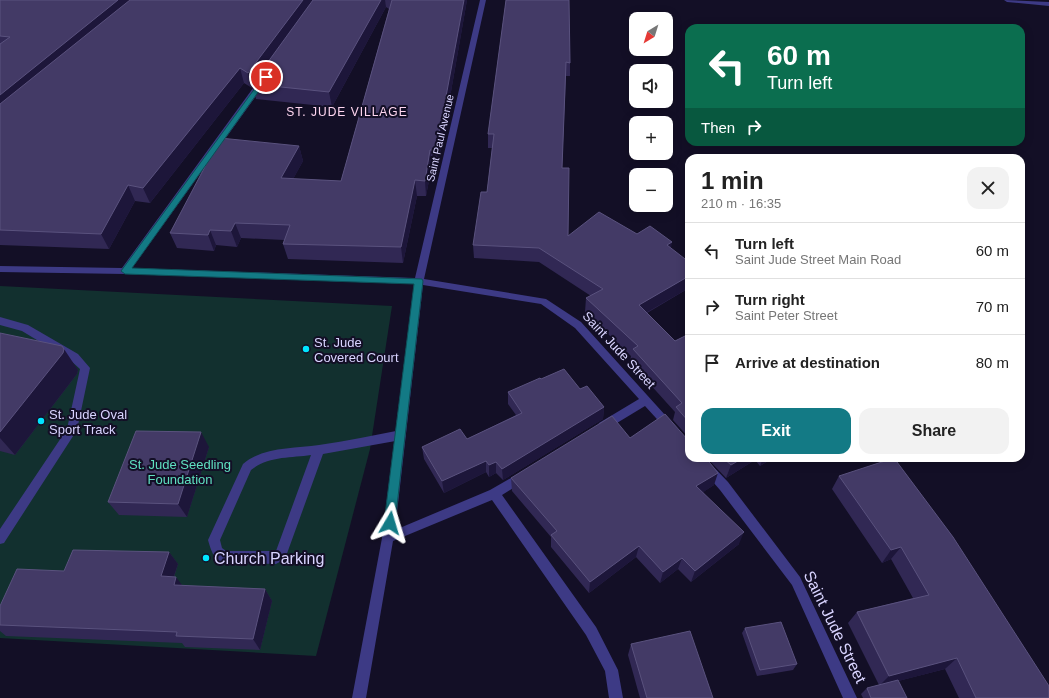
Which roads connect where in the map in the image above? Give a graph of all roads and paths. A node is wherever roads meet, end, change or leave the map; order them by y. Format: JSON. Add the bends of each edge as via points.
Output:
{"nodes":[{"id":1,"x":483,"y":0,"type":"edge"},
{"id":2,"x":1007,"y":0,"type":"edge"},
{"id":3,"x":1049,"y":4,"type":"edge"},
{"id":4,"x":266,"y":77,"type":"edge"},
{"id":5,"x":0,"y":269,"type":"edge"},
{"id":6,"x":125,"y":271,"type":"junction"},
{"id":7,"x":419,"y":281,"type":"junction"},
{"id":8,"x":0,"y":321,"type":"edge"},
{"id":9,"x":646,"y":400,"type":"junction"},
{"id":10,"x":675,"y":432,"type":"edge"},
{"id":11,"x":593,"y":433,"type":"edge"},
{"id":12,"x":400,"y":436,"type":"junction"},
{"id":13,"x":319,"y":450,"type":"junction"},
{"id":14,"x":702,"y":462,"type":"edge"},
{"id":15,"x":534,"y":470,"type":"edge"},
{"id":16,"x":494,"y":494,"type":"junction"},
{"id":17,"x":388,"y":538,"type":"junction"},
{"id":18,"x":0,"y":539,"type":"edge"},
{"id":19,"x":359,"y":698,"type":"edge"},
{"id":20,"x":616,"y":698,"type":"edge"},
{"id":21,"x":850,"y":698,"type":"edge"}],
"edges":[{"from":1,"to":7,"type":"street","name":"Saint Paul Avenue"},
{"from":2,"to":3,"type":"street"},
{"from":4,"to":6,"type":"street"},
{"from":5,"to":6,"type":"street","name":"Saint Jude Street"},
{"from":6,"to":7,"type":"street","name":"Saint Jude Street"},
{"from":7,"to":9,"type":"street","name":"Saint Jude Street","via":[[543,301],[578,325]]},
{"from":7,"to":12,"type":"street","name":"Saint Paul Avenue"},
{"from":8,"to":18,"type":"street","via":[[25,328],[74,357],[85,368],[72,430]]},
{"from":9,"to":10,"type":"street","name":"Saint Jude Street"},
{"from":9,"to":11,"type":"street"},
{"from":12,"to":13,"type":"street"},
{"from":12,"to":17,"type":"street","name":"Saint Paul Avenue"},
{"from":13,"to":13,"type":"street","via":[[271,455],[247,467],[214,540],[217,551],[223,557],[276,558],[281,555]]},
{"from":14,"to":21,"type":"street","name":"Saint Jude Street","via":[[724,486],[796,581]]},
{"from":15,"to":16,"type":"street"},
{"from":16,"to":17,"type":"street"},
{"from":16,"to":20,"type":"street","via":[[591,631],[611,670]]},
{"from":17,"to":19,"type":"street","name":"Saint Paul Avenue"}]}
